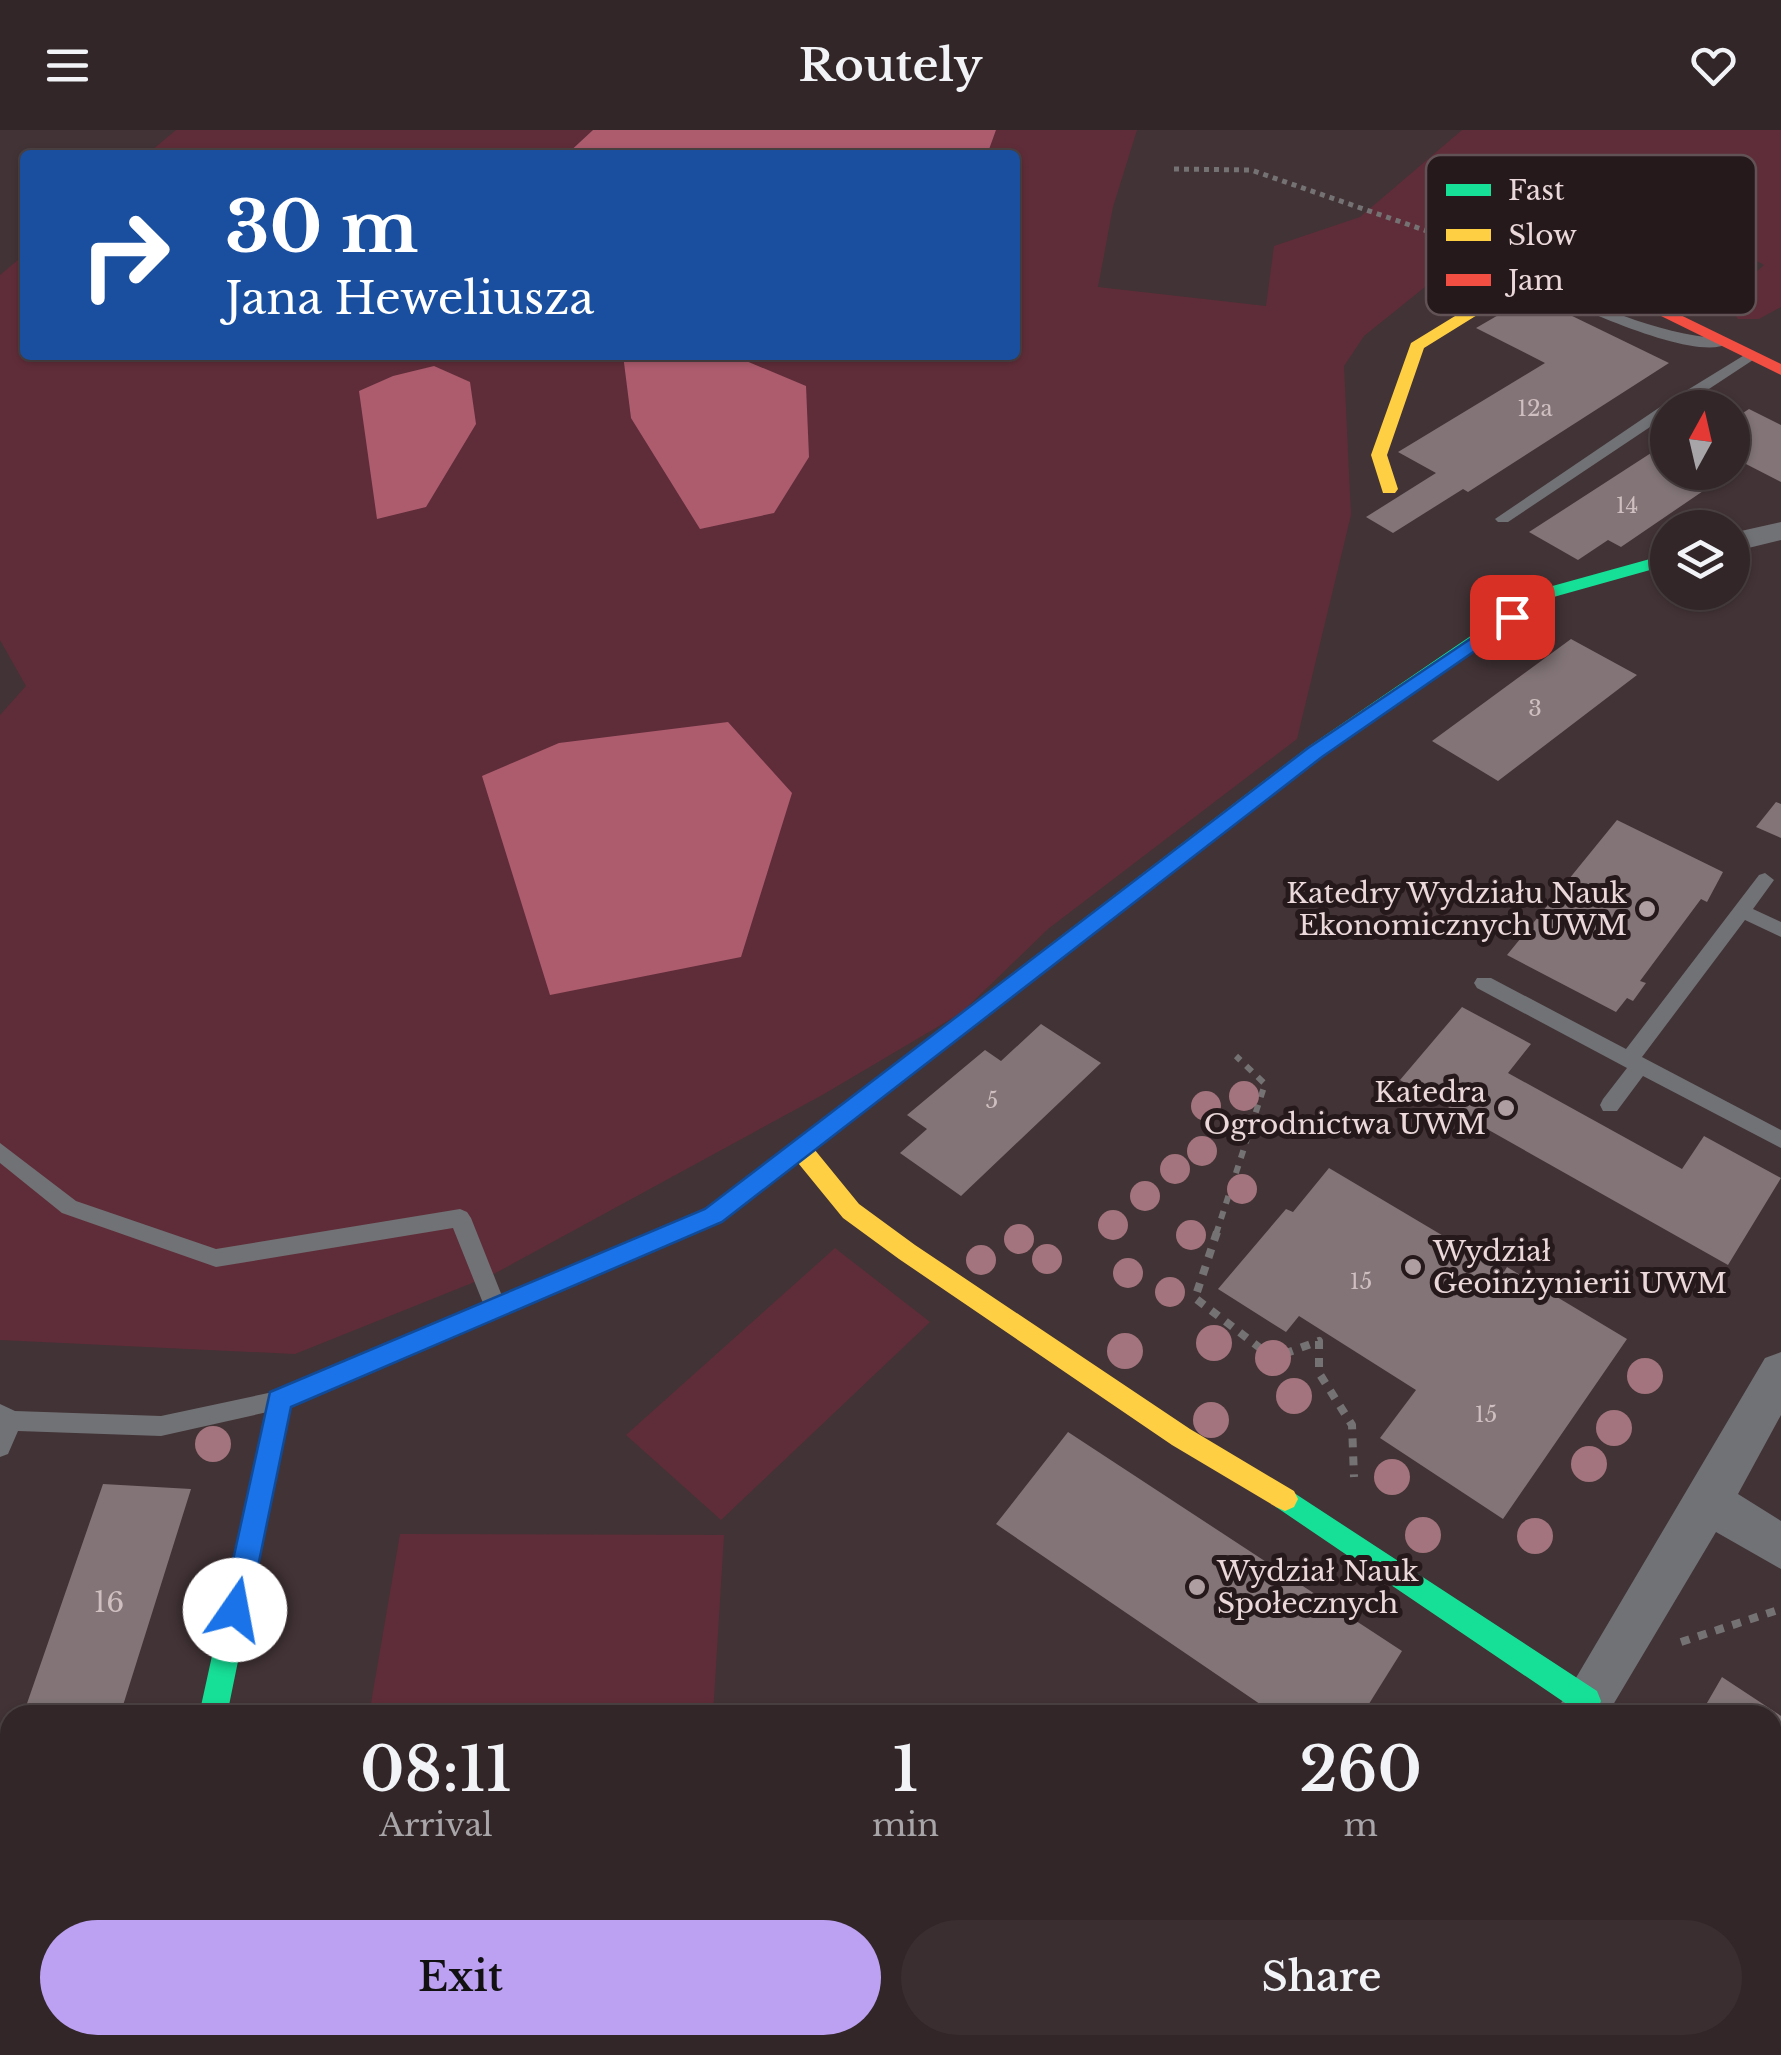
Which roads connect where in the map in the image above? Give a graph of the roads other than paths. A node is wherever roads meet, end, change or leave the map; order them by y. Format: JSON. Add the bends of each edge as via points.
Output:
{"nodes":[{"id":1,"x":1467,"y":315,"type":"edge"},
{"id":2,"x":1603,"y":315,"type":"edge"},
{"id":3,"x":1671,"y":315,"type":"edge"},
{"id":4,"x":1727,"y":343,"type":"junction"},
{"id":5,"x":1750,"y":355,"type":"junction"},
{"id":6,"x":1781,"y":370,"type":"edge"},
{"id":7,"x":1696,"y":390,"type":"edge"},
{"id":8,"x":1650,"y":420,"type":"edge"},
{"id":9,"x":1389,"y":488,"type":"dead end"},
{"id":10,"x":1503,"y":519,"type":"dead end"},
{"id":11,"x":1781,"y":531,"type":"edge"},
{"id":12,"x":1750,"y":539,"type":"edge"},
{"id":13,"x":1650,"y":564,"type":"edge"},
{"id":14,"x":1765,"y":880,"type":"dead end"},
{"id":15,"x":1742,"y":911,"type":"junction"},
{"id":16,"x":1781,"y":930,"type":"edge"},
{"id":17,"x":1484,"y":983,"type":"dead end"},
{"id":18,"x":1636,"y":1061,"type":"junction"},
{"id":19,"x":1610,"y":1105,"type":"dead end"},
{"id":20,"x":1781,"y":1140,"type":"edge"},
{"id":21,"x":0,"y":1150,"type":"edge"},
{"id":22,"x":802,"y":1150,"type":"junction"},
{"id":23,"x":495,"y":1306,"type":"junction"},
{"id":24,"x":1781,"y":1372,"type":"edge"},
{"id":25,"x":280,"y":1400,"type":"junction"},
{"id":26,"x":5,"y":1417,"type":"edge"},
{"id":27,"x":0,"y":1448,"type":"edge"},
{"id":28,"x":1709,"y":1502,"type":"junction"},
{"id":29,"x":1781,"y":1547,"type":"edge"},
{"id":30,"x":215,"y":1705,"type":"edge"},
{"id":31,"x":1579,"y":1705,"type":"edge"},
{"id":32,"x":1585,"y":1705,"type":"edge"}],
"edges":[{"from":1,"to":9,"type":"street","via":[[1417,346],[1379,455]]},
{"from":2,"to":4,"type":"lane","via":[[1693,342]]},
{"from":3,"to":4,"type":"street"},
{"from":4,"to":5,"type":"street"},
{"from":5,"to":6,"type":"street"},
{"from":5,"to":7,"type":"lane"},
{"from":8,"to":10,"type":"lane"},
{"from":11,"to":12,"type":"street"},
{"from":13,"to":22,"type":"street","via":[[1544,594],[1315,752]]},
{"from":14,"to":15,"type":"lane"},
{"from":15,"to":16,"type":"lane"},
{"from":15,"to":18,"type":"lane"},
{"from":17,"to":18,"type":"lane"},
{"from":18,"to":19,"type":"lane"},
{"from":18,"to":20,"type":"lane"},
{"from":21,"to":23,"type":"lane","via":[[69,1207],[216,1258],[460,1218]]},
{"from":22,"to":23,"type":"street","via":[[714,1216]]},
{"from":22,"to":31,"type":"street","via":[[851,1211],[906,1252],[1181,1436],[1326,1523]]},
{"from":23,"to":25,"type":"street"},
{"from":24,"to":28,"type":"street"},
{"from":25,"to":26,"type":"lane","via":[[161,1426]]},
{"from":25,"to":30,"type":"street"},
{"from":26,"to":27,"type":"lane"},
{"from":28,"to":29,"type":"street"},
{"from":28,"to":32,"type":"street"}]}
